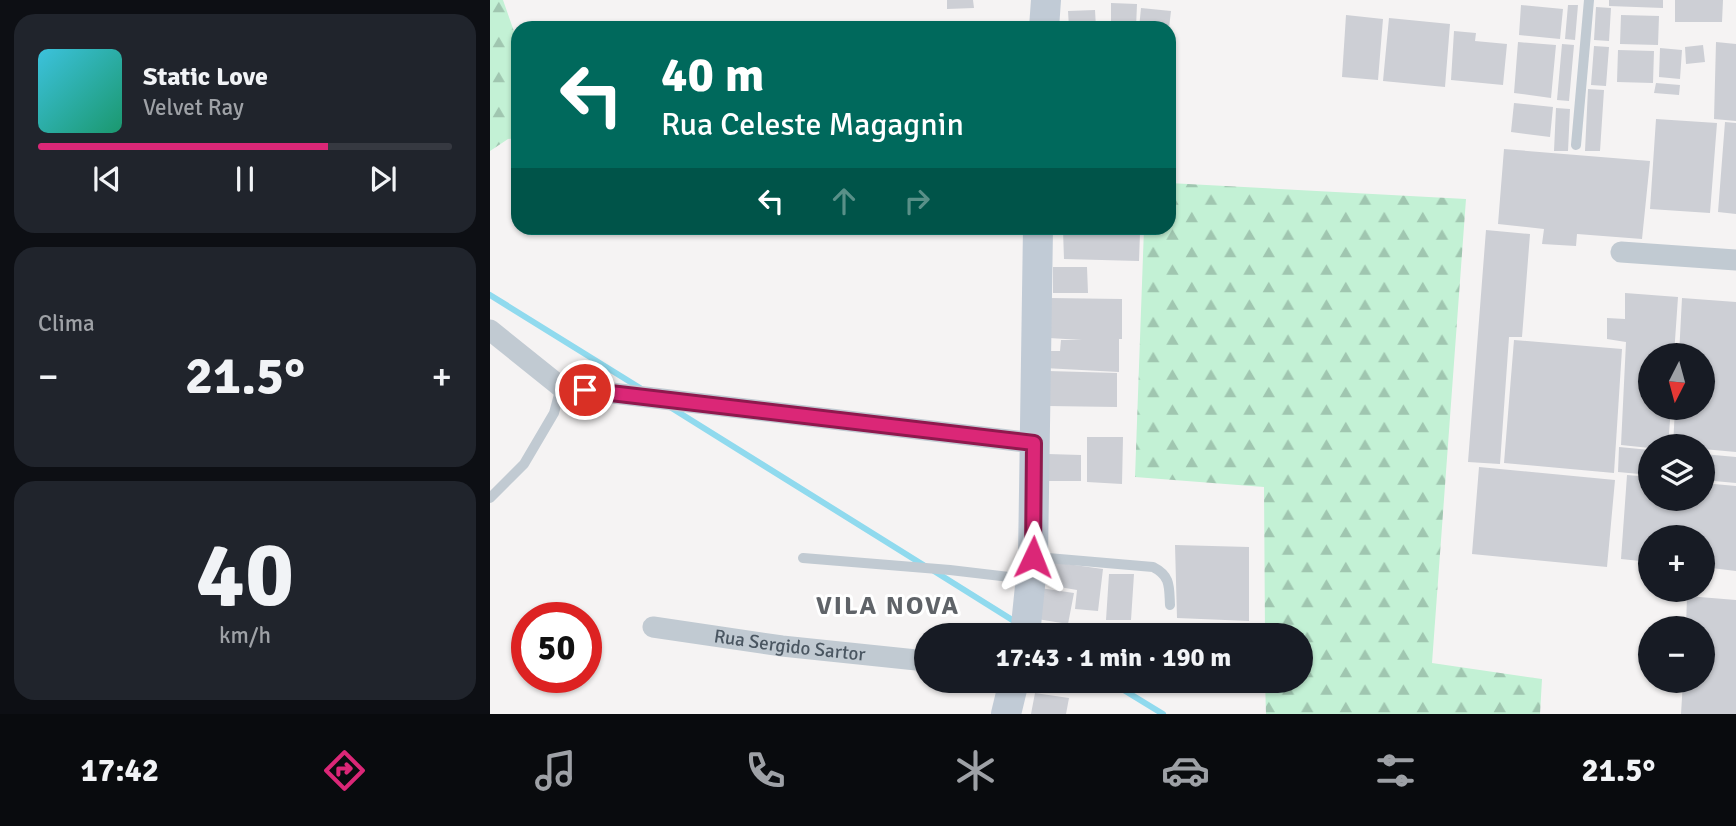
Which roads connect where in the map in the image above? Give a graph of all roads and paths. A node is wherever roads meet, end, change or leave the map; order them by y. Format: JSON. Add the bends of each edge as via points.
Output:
{"nodes":[{"id":1,"x":1046,"y":0,"type":"edge"},
{"id":2,"x":1590,"y":0,"type":"edge"},
{"id":3,"x":1044,"y":21,"type":"edge"},
{"id":4,"x":1576,"y":145,"type":"dead end"},
{"id":5,"x":1038,"y":235,"type":"edge"},
{"id":6,"x":1621,"y":252,"type":"dead end"},
{"id":7,"x":1736,"y":260,"type":"edge"},
{"id":8,"x":490,"y":330,"type":"edge"},
{"id":9,"x":561,"y":387,"type":"junction"},
{"id":10,"x":1034,"y":443,"type":"junction"},
{"id":11,"x":490,"y":498,"type":"edge"},
{"id":12,"x":803,"y":558,"type":"dead end"},
{"id":13,"x":1032,"y":568,"type":"junction"},
{"id":14,"x":1170,"y":605,"type":"dead end"},
{"id":15,"x":1027,"y":623,"type":"edge"},
{"id":16,"x":653,"y":627,"type":"dead end"},
{"id":17,"x":914,"y":659,"type":"edge"},
{"id":18,"x":1011,"y":693,"type":"edge"},
{"id":19,"x":1006,"y":714,"type":"edge"}],
"edges":[{"from":1,"to":3,"type":"main road"},
{"from":2,"to":4,"type":"lane"},
{"from":5,"to":10,"type":"main road"},
{"from":6,"to":7,"type":"street"},
{"from":8,"to":9,"type":"street"},
{"from":9,"to":10,"type":"street"},
{"from":9,"to":11,"type":"lane","via":[[554,413],[524,464]]},
{"from":10,"to":13,"type":"main road"},
{"from":12,"to":13,"type":"lane","via":[[950,570]]},
{"from":13,"to":14,"type":"lane","via":[[1153,567],[1168,582]]},
{"from":13,"to":15,"type":"main road"},
{"from":16,"to":17,"type":"street","name":"Rua Sergido Sartor"},
{"from":18,"to":19,"type":"main road"}]}
